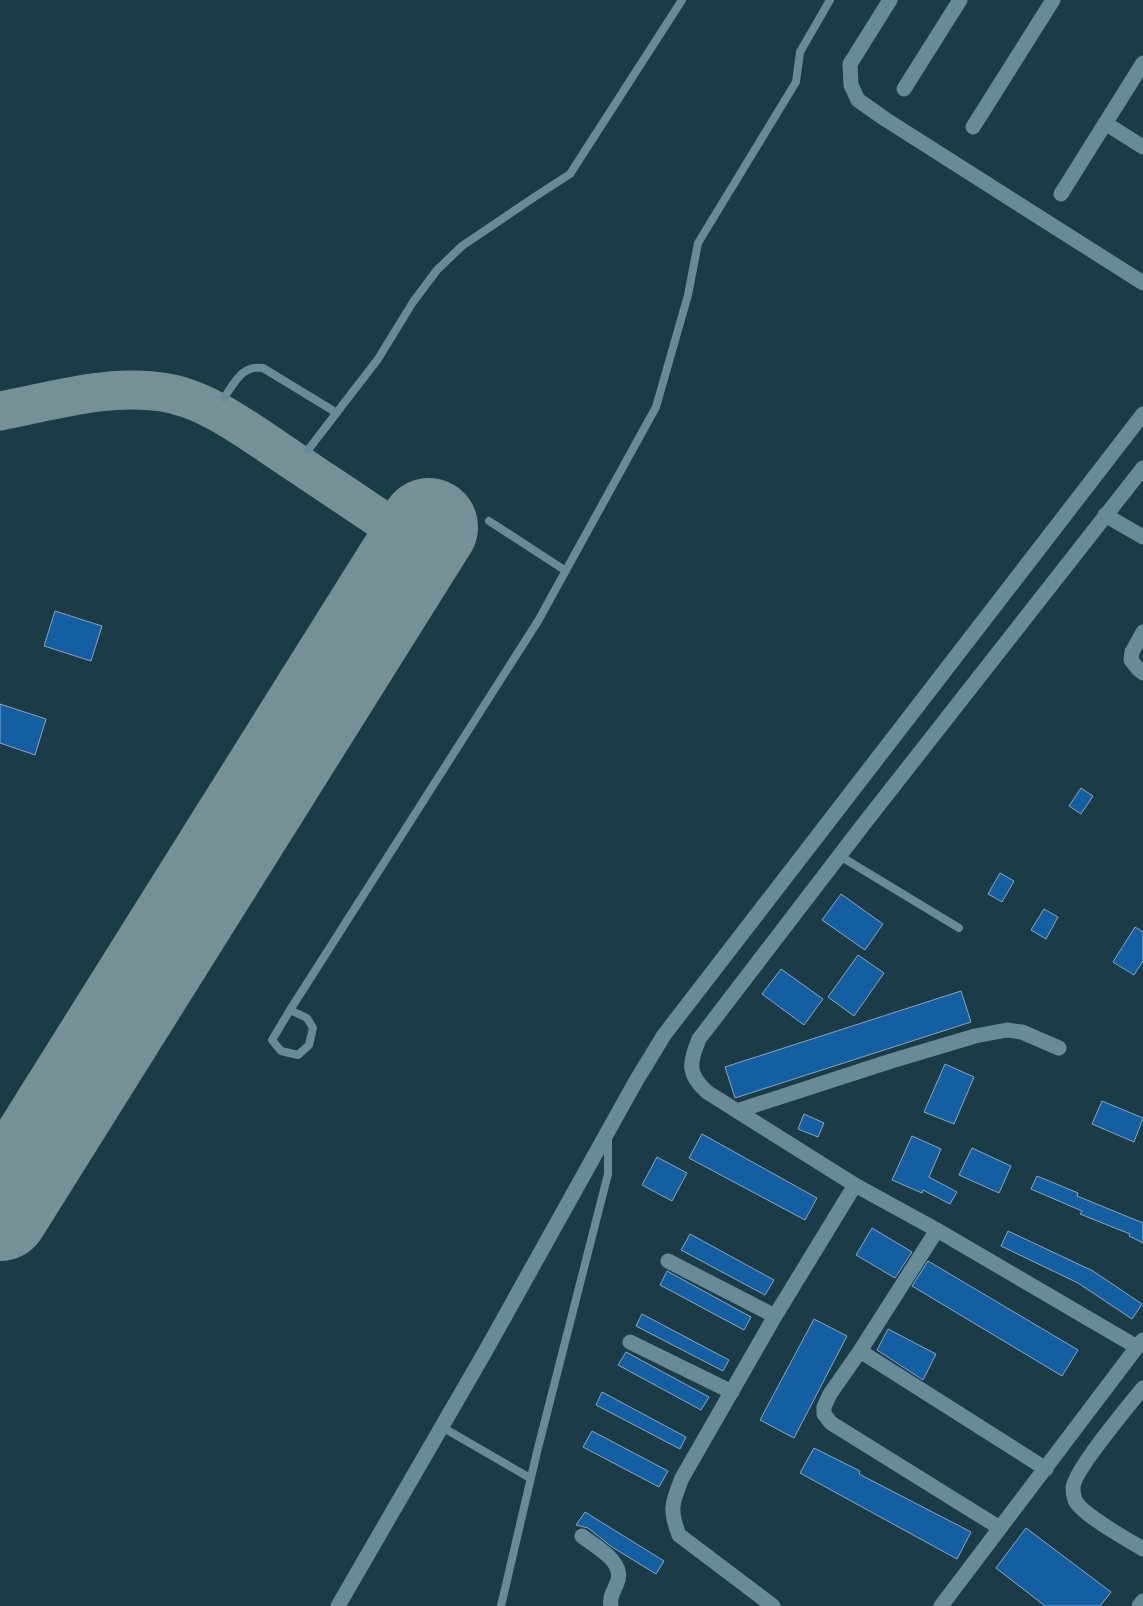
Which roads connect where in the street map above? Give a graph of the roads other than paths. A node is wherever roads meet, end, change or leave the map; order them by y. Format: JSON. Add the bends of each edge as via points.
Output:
{"nodes":[{"id":1,"x":682,"y":0,"type":"edge"},
{"id":2,"x":830,"y":0,"type":"edge"},
{"id":3,"x":890,"y":0,"type":"edge"},
{"id":4,"x":960,"y":0,"type":"edge"},
{"id":5,"x":1053,"y":0,"type":"edge"},
{"id":6,"x":1143,"y":63,"type":"edge"},
{"id":7,"x":904,"y":89,"type":"dead end"},
{"id":8,"x":1105,"y":123,"type":"junction"},
{"id":9,"x":974,"y":126,"type":"dead end"},
{"id":10,"x":1143,"y":148,"type":"edge"},
{"id":11,"x":1061,"y":194,"type":"dead end"},
{"id":12,"x":1143,"y":283,"type":"edge"},
{"id":13,"x":224,"y":398,"type":"dead end"},
{"id":14,"x":337,"y":413,"type":"junction"},
{"id":15,"x":1143,"y":414,"type":"edge"},
{"id":16,"x":308,"y":450,"type":"dead end"},
{"id":17,"x":1143,"y":468,"type":"edge"},
{"id":18,"x":1105,"y":515,"type":"junction"},
{"id":19,"x":489,"y":521,"type":"dead end"},
{"id":20,"x":1143,"y":537,"type":"edge"},
{"id":21,"x":566,"y":571,"type":"junction"},
{"id":22,"x":1143,"y":632,"type":"edge"},
{"id":23,"x":1143,"y":673,"type":"edge"},
{"id":24,"x":840,"y":856,"type":"junction"},
{"id":25,"x":959,"y":928,"type":"dead end"},
{"id":26,"x":290,"y":1010,"type":"junction"},
{"id":27,"x":1059,"y":1048,"type":"dead end"},
{"id":28,"x":737,"y":1111,"type":"junction"},
{"id":29,"x":608,"y":1131,"type":"junction"},
{"id":30,"x":854,"y":1185,"type":"junction"},
{"id":31,"x":937,"y":1230,"type":"junction"},
{"id":32,"x":668,"y":1261,"type":"dead end"},
{"id":33,"x":775,"y":1316,"type":"junction"},
{"id":34,"x":630,"y":1342,"type":"dead end"},
{"id":35,"x":1140,"y":1343,"type":"edge"},
{"id":36,"x":860,"y":1351,"type":"junction"},
{"id":37,"x":1143,"y":1388,"type":"edge"},
{"id":38,"x":732,"y":1392,"type":"junction"},
{"id":39,"x":442,"y":1427,"type":"junction"},
{"id":40,"x":1046,"y":1469,"type":"junction"},
{"id":41,"x":530,"y":1478,"type":"junction"},
{"id":42,"x":1000,"y":1528,"type":"junction"},
{"id":43,"x":582,"y":1536,"type":"dead end"},
{"id":44,"x":1143,"y":1549,"type":"edge"},
{"id":45,"x":1143,"y":1601,"type":"edge"},
{"id":46,"x":338,"y":1606,"type":"edge"},
{"id":47,"x":501,"y":1606,"type":"edge"},
{"id":48,"x":611,"y":1606,"type":"edge"},
{"id":49,"x":772,"y":1606,"type":"edge"},
{"id":50,"x":942,"y":1606,"type":"edge"},
{"id":51,"x":1139,"y":1606,"type":"edge"}],
"edges":[{"from":1,"to":14,"type":"lane","via":[[570,174],[462,246],[437,270],[413,302],[378,360]]},
{"from":2,"to":21,"type":"lane","via":[[800,52],[796,82],[698,243],[688,295],[656,407]]},
{"from":3,"to":12,"type":"street","via":[[850,64],[850,85],[858,100]]},
{"from":4,"to":7,"type":"street"},
{"from":5,"to":9,"type":"street"},
{"from":6,"to":8,"type":"street"},
{"from":8,"to":10,"type":"street"},
{"from":8,"to":11,"type":"street"},
{"from":13,"to":14,"type":"lane","via":[[242,374],[253,366],[264,368]]},
{"from":14,"to":16,"type":"lane"},
{"from":15,"to":29,"type":"street","via":[[664,1035]]},
{"from":17,"to":18,"type":"street"},
{"from":18,"to":20,"type":"street"},
{"from":18,"to":24,"type":"street"},
{"from":19,"to":21,"type":"lane"},
{"from":21,"to":26,"type":"lane","via":[[532,630]]},
{"from":22,"to":23,"type":"street","via":[[1131,660]]},
{"from":24,"to":25,"type":"lane"},
{"from":24,"to":28,"type":"street","via":[[699,1039],[693,1053],[692,1070],[696,1081],[706,1092]]},
{"from":26,"to":26,"type":"lane","via":[[272,1040],[281,1051],[298,1055],[309,1045],[313,1028],[307,1018]]},
{"from":27,"to":28,"type":"street","via":[[1022,1032],[1007,1030],[975,1036]]},
{"from":28,"to":30,"type":"street"},
{"from":29,"to":39,"type":"street"},
{"from":29,"to":41,"type":"lane","via":[[608,1174]]},
{"from":30,"to":31,"type":"street"},
{"from":30,"to":33,"type":"street"},
{"from":31,"to":35,"type":"street"},
{"from":31,"to":36,"type":"street"},
{"from":32,"to":33,"type":"street"},
{"from":33,"to":38,"type":"street"},
{"from":34,"to":38,"type":"street"},
{"from":35,"to":40,"type":"street"},
{"from":36,"to":40,"type":"street"},
{"from":36,"to":42,"type":"street","via":[[824,1407],[824,1414],[831,1423]]},
{"from":37,"to":44,"type":"street","via":[[1097,1447],[1073,1488],[1075,1501],[1085,1512]]},
{"from":38,"to":49,"type":"street","via":[[682,1478],[673,1502],[672,1518],[679,1535]]},
{"from":39,"to":41,"type":"lane"},
{"from":39,"to":46,"type":"street"},
{"from":40,"to":42,"type":"street"},
{"from":41,"to":47,"type":"lane"},
{"from":42,"to":50,"type":"street"},
{"from":43,"to":48,"type":"street","via":[[614,1561],[618,1568],[620,1575],[610,1598]]},
{"from":45,"to":51,"type":"street"}]}
